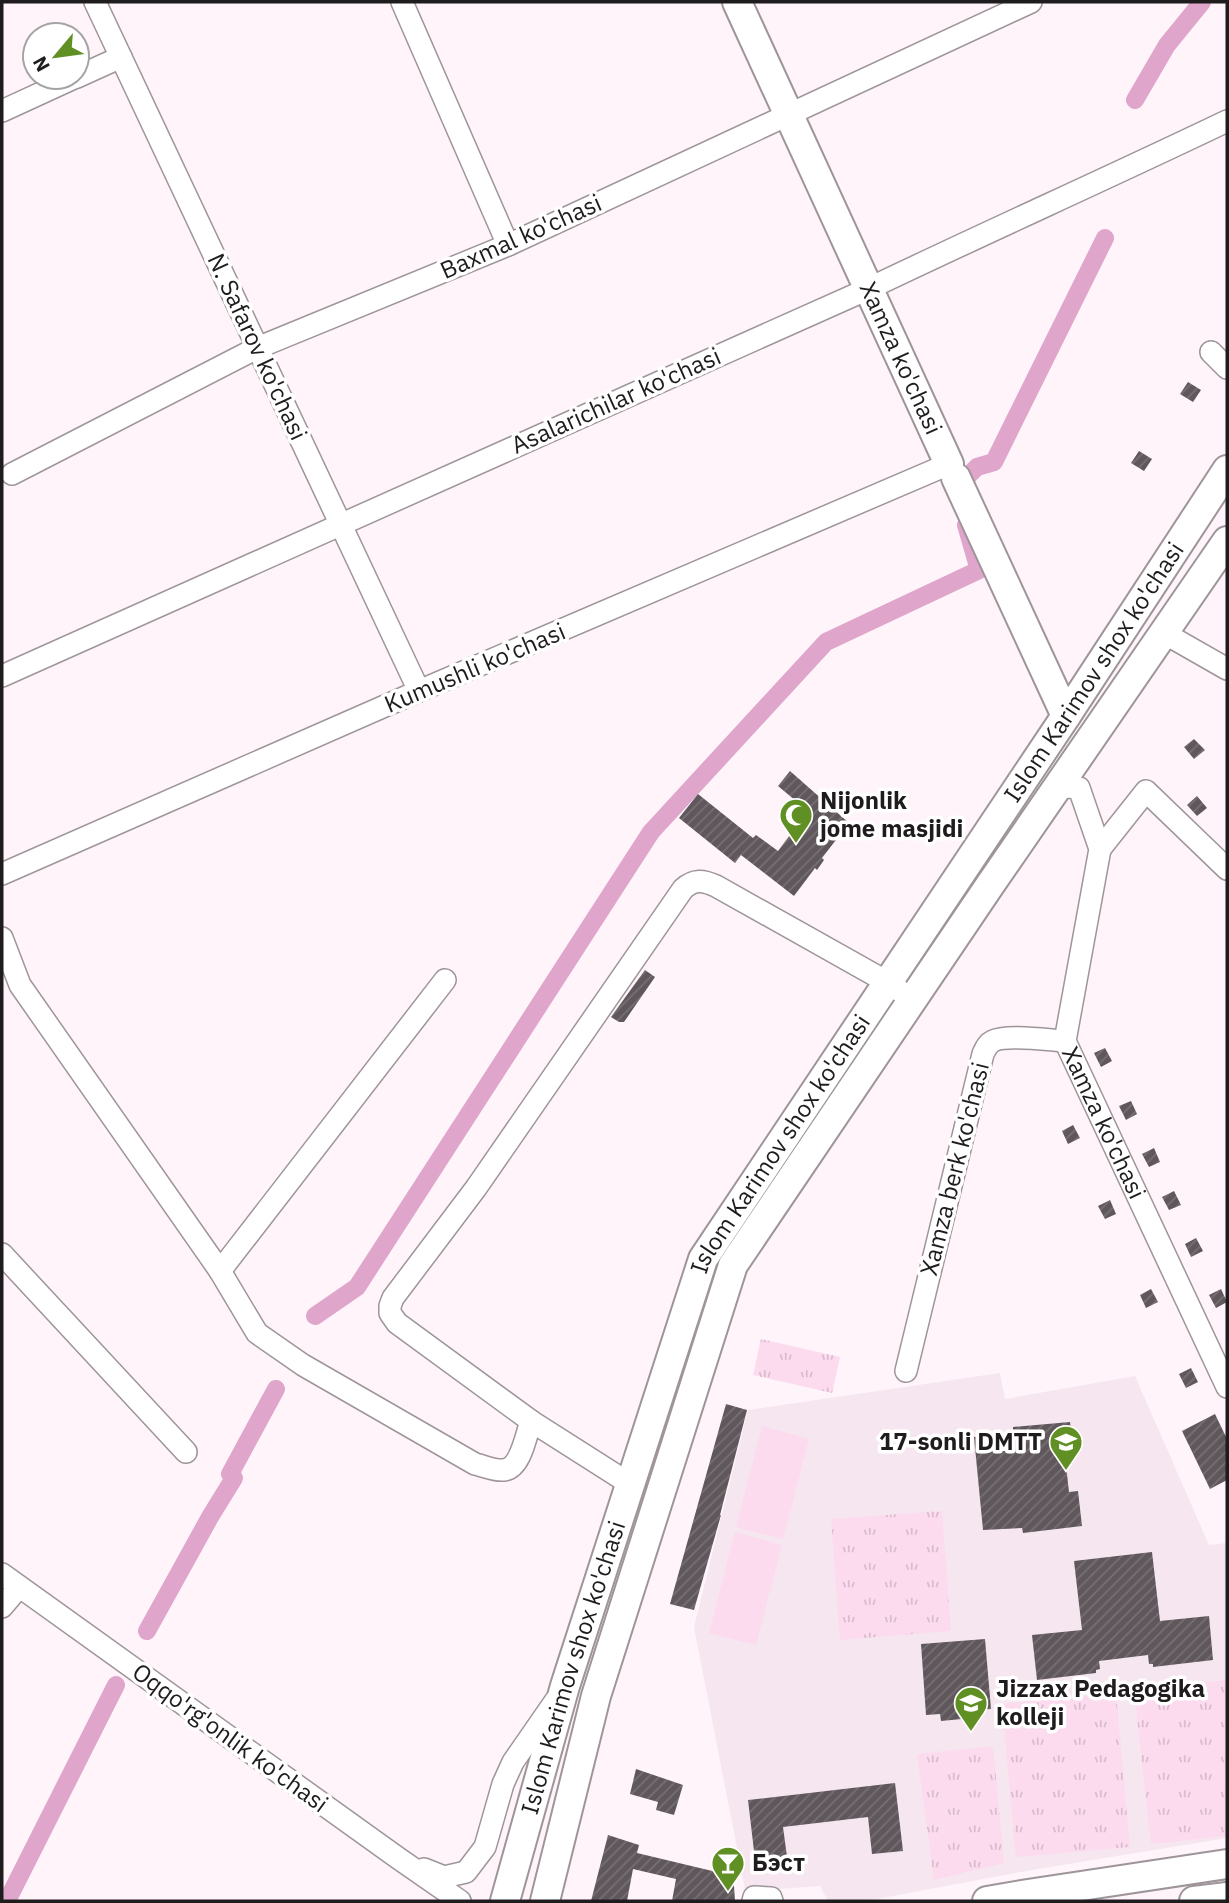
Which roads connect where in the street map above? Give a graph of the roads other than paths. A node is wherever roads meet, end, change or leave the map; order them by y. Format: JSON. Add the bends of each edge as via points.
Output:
{"nodes":[{"id":1,"x":95,"y":2,"type":"edge"},
{"id":2,"x":402,"y":2,"type":"edge"},
{"id":3,"x":737,"y":2,"type":"edge"},
{"id":4,"x":1031,"y":2,"type":"edge"},
{"id":5,"x":121,"y":57,"type":"junction"},
{"id":6,"x":91,"y":71,"type":"edge"},
{"id":7,"x":46,"y":91,"type":"edge"},
{"id":8,"x":2,"y":111,"type":"edge"},
{"id":9,"x":788,"y":115,"type":"junction"},
{"id":10,"x":1227,"y":121,"type":"edge"},
{"id":11,"x":508,"y":245,"type":"junction"},
{"id":12,"x":868,"y":289,"type":"junction"},
{"id":13,"x":257,"y":348,"type":"junction"},
{"id":14,"x":1211,"y":352,"type":"dead end"},
{"id":15,"x":1227,"y":368,"type":"edge"},
{"id":16,"x":1227,"y":470,"type":"edge"},
{"id":17,"x":12,"y":474,"type":"dead end"},
{"id":18,"x":956,"y":478,"type":"junction"},
{"id":19,"x":340,"y":524,"type":"junction"},
{"id":20,"x":1227,"y":541,"type":"edge"},
{"id":21,"x":1164,"y":633,"type":"junction"},
{"id":22,"x":1227,"y":669,"type":"edge"},
{"id":23,"x":2,"y":676,"type":"edge"},
{"id":24,"x":419,"y":691,"type":"junction"},
{"id":25,"x":1066,"y":716,"type":"junction"},
{"id":26,"x":1056,"y":791,"type":"junction"},
{"id":27,"x":1100,"y":849,"type":"junction"},
{"id":28,"x":964,"y":868,"type":"junction"},
{"id":29,"x":1227,"y":869,"type":"edge"},
{"id":30,"x":2,"y":874,"type":"edge"},
{"id":31,"x":990,"y":886,"type":"junction"},
{"id":32,"x":2,"y":938,"type":"edge"},
{"id":33,"x":445,"y":980,"type":"dead end"},
{"id":34,"x":881,"y":992,"type":"junction"},
{"id":35,"x":907,"y":1010,"type":"junction"},
{"id":36,"x":1065,"y":1041,"type":"junction"},
{"id":37,"x":2,"y":1254,"type":"edge"},
{"id":38,"x":220,"y":1271,"type":"junction"},
{"id":39,"x":906,"y":1371,"type":"dead end"},
{"id":40,"x":1227,"y":1387,"type":"edge"},
{"id":41,"x":531,"y":1421,"type":"junction"},
{"id":42,"x":186,"y":1452,"type":"dead end"},
{"id":43,"x":631,"y":1484,"type":"junction"},
{"id":44,"x":2,"y":1574,"type":"edge"},
{"id":45,"x":19,"y":1587,"type":"junction"},
{"id":46,"x":2,"y":1607,"type":"edge"},
{"id":47,"x":565,"y":1686,"type":"junction"},
{"id":48,"x":398,"y":1858,"type":"junction"},
{"id":49,"x":1227,"y":1864,"type":"edge"},
{"id":50,"x":1227,"y":1897,"type":"edge"},
{"id":51,"x":459,"y":1901,"type":"edge"},
{"id":52,"x":505,"y":1901,"type":"edge"},
{"id":53,"x":545,"y":1901,"type":"edge"},
{"id":54,"x":752,"y":1901,"type":"edge"},
{"id":55,"x":772,"y":1901,"type":"edge"},
{"id":56,"x":987,"y":1901,"type":"edge"},
{"id":57,"x":1194,"y":1901,"type":"edge"}],
"edges":[{"from":1,"to":5,"type":"street","name":"N. Safarov ko'chasi"},
{"from":2,"to":11,"type":"street"},
{"from":3,"to":9,"type":"main road","name":"Xamza ko'chasi"},
{"from":4,"to":9,"type":"street","name":"Baxmal ko'chasi"},
{"from":5,"to":6,"type":"street"},
{"from":5,"to":13,"type":"street","name":"N. Safarov ko'chasi"},
{"from":7,"to":8,"type":"street"},
{"from":9,"to":11,"type":"street","name":"Baxmal ko'chasi"},
{"from":9,"to":12,"type":"main road","name":"Xamza ko'chasi"},
{"from":10,"to":12,"type":"street","name":"Asalarichilar ko'chasi"},
{"from":11,"to":13,"type":"street","name":"Baxmal ko'chasi"},
{"from":12,"to":18,"type":"main road","name":"Xamza ko'chasi"},
{"from":12,"to":19,"type":"street","name":"Asalarichilar ko'chasi"},
{"from":13,"to":17,"type":"street","name":"Baxmal ko'chasi"},
{"from":13,"to":19,"type":"street","name":"N. Safarov ko'chasi"},
{"from":14,"to":15,"type":"street"},
{"from":16,"to":25,"type":"main road","name":"Islom Karimov shox ko'chasi"},
{"from":18,"to":24,"type":"street","name":"Kumushli ko'chasi"},
{"from":18,"to":25,"type":"main road","name":"Xamza ko'chasi"},
{"from":19,"to":23,"type":"street","name":"Asalarichilar ko'chasi"},
{"from":19,"to":24,"type":"street","name":"N. Safarov ko'chasi"},
{"from":20,"to":21,"type":"main road","name":"Islom Karimov shox ko'chasi"},
{"from":21,"to":22,"type":"street"},
{"from":21,"to":26,"type":"main road","name":"Islom Karimov shox ko'chasi"},
{"from":24,"to":30,"type":"street","name":"Kumushli ko'chasi"},
{"from":25,"to":28,"type":"main road","name":"Islom Karimov shox ko'chasi"},
{"from":26,"to":27,"type":"street","name":"Xamza ko'chasi","via":[[1079,788]]},
{"from":26,"to":31,"type":"main road","name":"Islom Karimov shox ko'chasi"},
{"from":27,"to":29,"type":"street","via":[[1146,791]]},
{"from":27,"to":36,"type":"street","name":"Xamza ko'chasi"},
{"from":28,"to":31,"type":"main road","via":[[965,883],[977,890]]},
{"from":28,"to":34,"type":"main road","name":"Islom Karimov shox ko'chasi"},
{"from":31,"to":35,"type":"main road","name":"Islom Karimov shox ko'chasi"},
{"from":32,"to":38,"type":"street","via":[[20,985]]},
{"from":33,"to":38,"type":"street"},
{"from":34,"to":35,"type":"main road","via":[[897,1002],[902,1013]]},
{"from":34,"to":41,"type":"street","via":[[706,881],[683,889],[390,1306],[397,1322]]},
{"from":34,"to":43,"type":"main road","name":"Islom Karimov shox ko'chasi","via":[[703,1259]]},
{"from":35,"to":53,"type":"main road","name":"Islom Karimov shox ko'chasi","via":[[733,1265],[596,1696]]},
{"from":36,"to":39,"type":"street","name":"Xamza berk ko'chasi","via":[[1005,1037],[988,1045],[983,1054]]},
{"from":36,"to":40,"type":"street","name":"Xamza ko'chasi"},
{"from":37,"to":42,"type":"street"},
{"from":38,"to":41,"type":"street","via":[[257,1333],[303,1365],[475,1464],[510,1468],[517,1462]]},
{"from":41,"to":43,"type":"street"},
{"from":43,"to":47,"type":"main road","name":"Islom Karimov shox ko'chasi"},
{"from":44,"to":45,"type":"street","name":"Oqqo'rg'onlik ko'chasi"},
{"from":45,"to":46,"type":"street"},
{"from":45,"to":48,"type":"street","name":"Oqqo'rg'onlik ko'chasi"},
{"from":47,"to":48,"type":"street","via":[[513,1762],[485,1847],[466,1872],[444,1877]]},
{"from":47,"to":52,"type":"main road","name":"Islom Karimov shox ko'chasi"},
{"from":48,"to":51,"type":"street","name":"Oqqo'rg'onlik ko'chasi"},
{"from":49,"to":56,"type":"main road"},
{"from":50,"to":57,"type":"main road"},
{"from":54,"to":55,"type":"street","via":[[754,1897]]}]}
